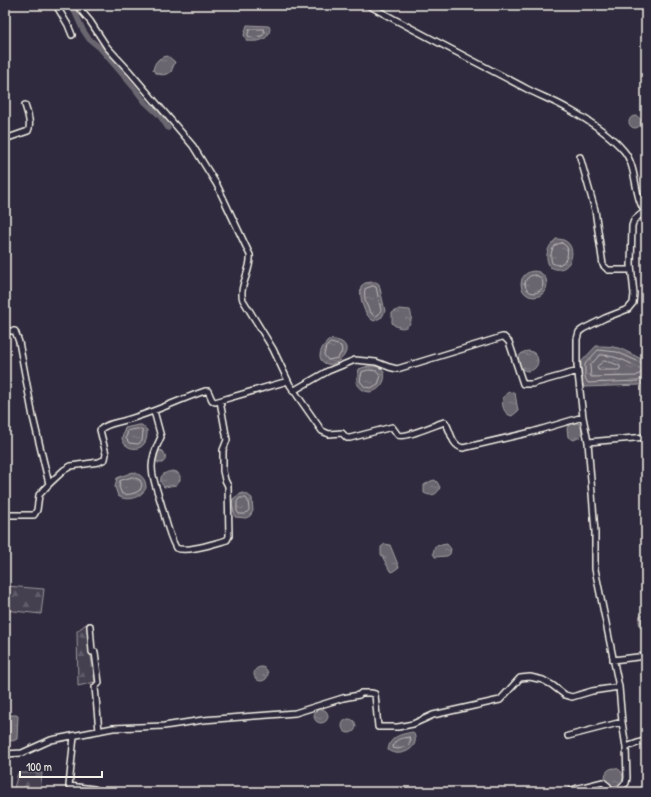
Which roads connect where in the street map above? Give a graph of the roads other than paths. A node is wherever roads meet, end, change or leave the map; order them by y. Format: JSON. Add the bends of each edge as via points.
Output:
{"nodes":[{"id":1,"x":56,"y":5,"type":"edge"},
{"id":2,"x":368,"y":5,"type":"edge"},
{"id":3,"x":79,"y":8,"type":"dead end"},
{"id":4,"x":72,"y":35,"type":"dead end"},
{"id":5,"x":25,"y":105,"type":"dead end"},
{"id":6,"x":5,"y":139,"type":"edge"},
{"id":7,"x":580,"y":157,"type":"dead end"},
{"id":8,"x":644,"y":213,"type":"edge"},
{"id":9,"x":631,"y":270,"type":"junction"},
{"id":10,"x":5,"y":331,"type":"edge"},
{"id":11,"x":578,"y":371,"type":"junction"},
{"id":12,"x":288,"y":381,"type":"junction"},
{"id":13,"x":293,"y":391,"type":"junction"},
{"id":14,"x":220,"y":401,"type":"junction"},
{"id":15,"x":154,"y":411,"type":"junction"},
{"id":16,"x":583,"y":417,"type":"junction"},
{"id":17,"x":646,"y":438,"type":"edge"},
{"id":18,"x":588,"y":442,"type":"junction"},
{"id":19,"x":49,"y":484,"type":"junction"},
{"id":20,"x":5,"y":514,"type":"edge"},
{"id":21,"x":90,"y":626,"type":"dead end"},
{"id":22,"x":646,"y":656,"type":"edge"},
{"id":23,"x":613,"y":660,"type":"junction"},
{"id":24,"x":620,"y":687,"type":"junction"},
{"id":25,"x":622,"y":722,"type":"junction"},
{"id":26,"x":99,"y":731,"type":"junction"},
{"id":27,"x":74,"y":736,"type":"junction"},
{"id":28,"x":568,"y":736,"type":"dead end"},
{"id":29,"x":646,"y":740,"type":"edge"},
{"id":30,"x":626,"y":747,"type":"junction"},
{"id":31,"x":5,"y":754,"type":"edge"},
{"id":32,"x":97,"y":792,"type":"edge"},
{"id":33,"x":569,"y":792,"type":"edge"},
{"id":34,"x":610,"y":792,"type":"edge"}],
"edges":[{"from":1,"to":4,"type":"street"},
{"from":2,"to":8,"type":"street","via":[[568,108],[598,127],[630,159]]},
{"from":3,"to":12,"type":"street","via":[[107,47],[193,146],[217,185],[250,255],[242,293],[243,300],[273,349]]},
{"from":5,"to":6,"type":"street","via":[[30,129]]},
{"from":7,"to":9,"type":"street","via":[[595,210],[603,265],[608,270]]},
{"from":8,"to":9,"type":"street","via":[[634,220],[632,226]]},
{"from":9,"to":11,"type":"street","via":[[634,294],[633,303],[628,309],[579,332]]},
{"from":10,"to":19,"type":"street","via":[[15,331],[19,342],[32,417]]},
{"from":11,"to":13,"type":"street","via":[[532,384],[523,384],[509,342],[502,337],[397,369],[376,362],[355,360]]},
{"from":11,"to":16,"type":"street"},
{"from":12,"to":13,"type":"street"},
{"from":12,"to":14,"type":"street"},
{"from":13,"to":16,"type":"street","via":[[324,433],[342,433],[347,438],[392,427],[398,435],[409,435],[445,422],[455,444],[463,448]]},
{"from":14,"to":15,"type":"street","via":[[215,402],[205,391]]},
{"from":14,"to":15,"type":"street","via":[[226,440],[223,450],[223,471],[228,486],[229,536],[227,540],[179,550],[174,545],[152,472],[153,458],[161,437]]},
{"from":15,"to":19,"type":"street","via":[[102,428],[106,454],[104,460],[71,466]]},
{"from":16,"to":18,"type":"street"},
{"from":17,"to":18,"type":"street"},
{"from":18,"to":23,"type":"street","via":[[595,532],[595,569]]},
{"from":19,"to":20,"type":"street","via":[[39,495],[34,515]]},
{"from":21,"to":26,"type":"street","via":[[92,652],[95,652],[99,683],[95,686]]},
{"from":22,"to":23,"type":"street"},
{"from":23,"to":24,"type":"street"},
{"from":24,"to":25,"type":"street"},
{"from":24,"to":26,"type":"street","via":[[572,697],[543,680],[520,678],[500,700],[433,715],[413,724],[398,727],[378,727],[375,694],[362,693],[295,713],[203,720],[164,726],[120,727]]},
{"from":25,"to":28,"type":"street"},
{"from":25,"to":30,"type":"street"},
{"from":26,"to":27,"type":"street"},
{"from":27,"to":31,"type":"street","via":[[52,740],[22,753]]},
{"from":27,"to":32,"type":"street","via":[[69,786],[94,789]]},
{"from":29,"to":30,"type":"street"},
{"from":30,"to":34,"type":"street","via":[[626,783]]},
{"from":33,"to":34,"type":"street","via":[[603,782]]}]}
